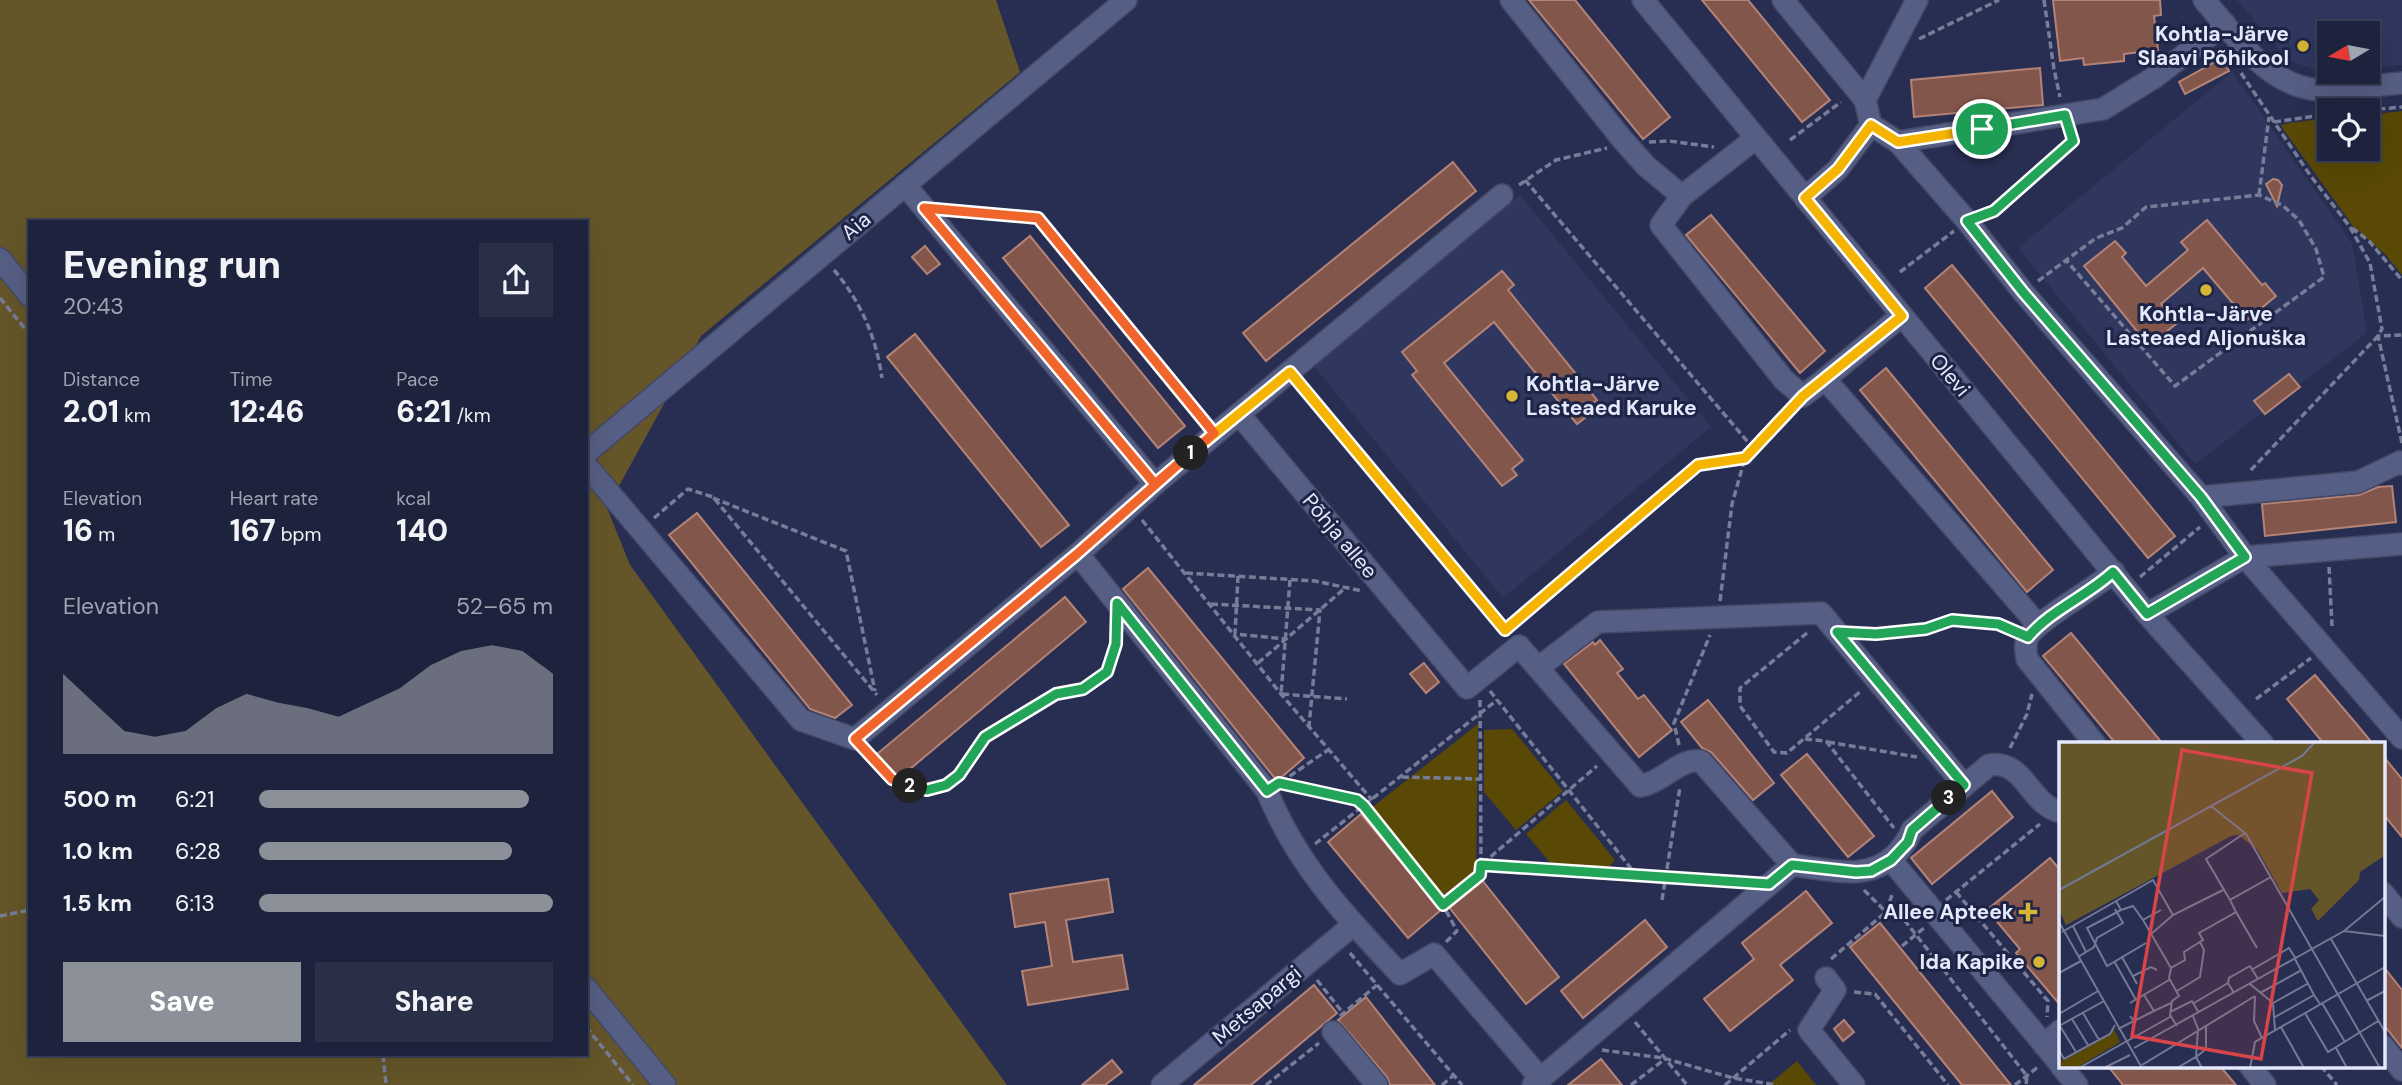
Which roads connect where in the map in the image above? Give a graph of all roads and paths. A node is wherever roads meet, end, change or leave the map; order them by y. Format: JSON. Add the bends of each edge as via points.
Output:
{"nodes":[{"id":1,"x":1126,"y":0,"type":"edge"},
{"id":2,"x":1511,"y":0,"type":"edge"},
{"id":3,"x":1643,"y":0,"type":"edge"},
{"id":4,"x":1783,"y":0,"type":"edge"},
{"id":5,"x":1917,"y":0,"type":"edge"},
{"id":6,"x":2000,"y":0,"type":"edge"},
{"id":7,"x":2044,"y":0,"type":"edge"},
{"id":8,"x":2204,"y":0,"type":"edge"},
{"id":9,"x":2225,"y":24,"type":"junction"},
{"id":10,"x":1889,"y":54,"type":"junction"},
{"id":11,"x":2235,"y":64,"type":"dead end"},
{"id":12,"x":2402,"y":83,"type":"edge"},
{"id":13,"x":1861,"y":95,"type":"junction"},
{"id":14,"x":2402,"y":107,"type":"edge"},
{"id":15,"x":2380,"y":109,"type":"edge"},
{"id":16,"x":2065,"y":115,"type":"junction"},
{"id":17,"x":2269,"y":115,"type":"junction"},
{"id":18,"x":2317,"y":116,"type":"edge"},
{"id":19,"x":2274,"y":122,"type":"junction"},
{"id":20,"x":1871,"y":125,"type":"junction"},
{"id":21,"x":1756,"y":138,"type":"junction"},
{"id":22,"x":1790,"y":141,"type":"dead end"},
{"id":23,"x":1898,"y":142,"type":"junction"},
{"id":24,"x":1525,"y":180,"type":"dead end"},
{"id":25,"x":905,"y":185,"type":"junction"},
{"id":26,"x":1502,"y":195,"type":"dead end"},
{"id":27,"x":2259,"y":195,"type":"junction"},
{"id":28,"x":1682,"y":196,"type":"junction"},
{"id":29,"x":1805,"y":198,"type":"junction"},
{"id":30,"x":924,"y":208,"type":"junction"},
{"id":31,"x":1967,"y":221,"type":"junction"},
{"id":32,"x":2350,"y":227,"type":"junction"},
{"id":33,"x":822,"y":255,"type":"junction"},
{"id":34,"x":0,"y":259,"type":"edge"},
{"id":35,"x":2066,"y":261,"type":"junction"},
{"id":36,"x":1900,"y":272,"type":"dead end"},
{"id":37,"x":2402,"y":280,"type":"edge"},
{"id":38,"x":2023,"y":292,"type":"junction"},
{"id":39,"x":28,"y":294,"type":"edge"},
{"id":40,"x":0,"y":298,"type":"edge"},
{"id":41,"x":1902,"y":316,"type":"junction"},
{"id":42,"x":28,"y":333,"type":"edge"},
{"id":43,"x":2402,"y":335,"type":"edge"},
{"id":44,"x":2378,"y":337,"type":"junction"},
{"id":45,"x":1290,"y":372,"type":"junction"},
{"id":46,"x":882,"y":378,"type":"dead end"},
{"id":47,"x":1825,"y":379,"type":"junction"},
{"id":48,"x":1803,"y":396,"type":"junction"},
{"id":49,"x":1239,"y":414,"type":"junction"},
{"id":50,"x":1214,"y":433,"type":"junction"},
{"id":51,"x":2402,"y":446,"type":"edge"},
{"id":52,"x":1754,"y":449,"type":"junction"},
{"id":53,"x":588,"y":451,"type":"edge"},
{"id":54,"x":1745,"y":458,"type":"junction"},
{"id":55,"x":2402,"y":464,"type":"edge"},
{"id":56,"x":588,"y":467,"type":"edge"},
{"id":57,"x":1155,"y":484,"type":"junction"},
{"id":58,"x":2228,"y":494,"type":"junction"},
{"id":59,"x":713,"y":497,"type":"junction"},
{"id":60,"x":2201,"y":497,"type":"junction"},
{"id":61,"x":1130,"y":506,"type":"junction"},
{"id":62,"x":2214,"y":515,"type":"junction"},
{"id":63,"x":641,"y":528,"type":"junction"},
{"id":64,"x":2402,"y":544,"type":"edge"},
{"id":65,"x":1077,"y":554,"type":"junction"},
{"id":66,"x":2245,"y":557,"type":"junction"},
{"id":67,"x":2113,"y":572,"type":"junction"},
{"id":68,"x":1185,"y":573,"type":"junction"},
{"id":69,"x":1238,"y":576,"type":"junction"},
{"id":70,"x":2140,"y":578,"type":"dead end"},
{"id":71,"x":1290,"y":580,"type":"junction"},
{"id":72,"x":1344,"y":588,"type":"junction"},
{"id":73,"x":1389,"y":594,"type":"junction"},
{"id":74,"x":1117,"y":603,"type":"junction"},
{"id":75,"x":1210,"y":604,"type":"junction"},
{"id":76,"x":1236,"y":606,"type":"junction"},
{"id":77,"x":1288,"y":608,"type":"junction"},
{"id":78,"x":1320,"y":610,"type":"junction"},
{"id":79,"x":2147,"y":614,"type":"junction"},
{"id":80,"x":1718,"y":617,"type":"junction"},
{"id":81,"x":1831,"y":625,"type":"junction"},
{"id":82,"x":2033,"y":631,"type":"junction"},
{"id":83,"x":1235,"y":635,"type":"junction"},
{"id":84,"x":1512,"y":638,"type":"junction"},
{"id":85,"x":1286,"y":639,"type":"junction"},
{"id":86,"x":1258,"y":663,"type":"junction"},
{"id":87,"x":1538,"y":668,"type":"junction"},
{"id":88,"x":2037,"y":671,"type":"junction"},
{"id":89,"x":1479,"y":678,"type":"junction"},
{"id":90,"x":1876,"y":678,"type":"junction"},
{"id":91,"x":876,"y":693,"type":"junction"},
{"id":92,"x":1281,"y":694,"type":"junction"},
{"id":93,"x":1312,"y":696,"type":"junction"},
{"id":94,"x":1348,"y":699,"type":"dead end"},
{"id":95,"x":1497,"y":700,"type":"junction"},
{"id":96,"x":890,"y":710,"type":"junction"},
{"id":97,"x":1480,"y":714,"type":"junction"},
{"id":98,"x":1309,"y":726,"type":"junction"},
{"id":99,"x":2402,"y":738,"type":"edge"},
{"id":100,"x":855,"y":739,"type":"junction"},
{"id":101,"x":1805,"y":739,"type":"junction"},
{"id":102,"x":1826,"y":741,"type":"junction"},
{"id":103,"x":2255,"y":741,"type":"edge"},
{"id":104,"x":2093,"y":742,"type":"edge"},
{"id":105,"x":1328,"y":750,"type":"junction"},
{"id":106,"x":1612,"y":753,"type":"junction"},
{"id":107,"x":1945,"y":762,"type":"junction"},
{"id":108,"x":2002,"y":763,"type":"junction"},
{"id":109,"x":1683,"y":764,"type":"junction"},
{"id":110,"x":1402,"y":777,"type":"junction"},
{"id":111,"x":1480,"y":779,"type":"junction"},
{"id":112,"x":1964,"y":785,"type":"junction"},
{"id":113,"x":1273,"y":787,"type":"junction"},
{"id":114,"x":1569,"y":790,"type":"junction"},
{"id":115,"x":1372,"y":800,"type":"junction"},
{"id":116,"x":1364,"y":806,"type":"junction"},
{"id":117,"x":2058,"y":812,"type":"edge"},
{"id":118,"x":1908,"y":842,"type":"junction"},
{"id":119,"x":1299,"y":857,"type":"junction"},
{"id":120,"x":1891,"y":860,"type":"junction"},
{"id":121,"x":1481,"y":865,"type":"junction"},
{"id":122,"x":1792,"y":865,"type":"junction"},
{"id":123,"x":1637,"y":876,"type":"junction"},
{"id":124,"x":1665,"y":877,"type":"junction"},
{"id":125,"x":1769,"y":884,"type":"junction"},
{"id":126,"x":1956,"y":892,"type":"junction"},
{"id":127,"x":2384,"y":894,"type":"edge"},
{"id":128,"x":1662,"y":900,"type":"dead end"},
{"id":129,"x":1443,"y":905,"type":"junction"},
{"id":130,"x":28,"y":910,"type":"edge"},
{"id":131,"x":1936,"y":915,"type":"junction"},
{"id":132,"x":0,"y":916,"type":"edge"},
{"id":133,"x":2402,"y":917,"type":"edge"},
{"id":134,"x":1345,"y":931,"type":"junction"},
{"id":135,"x":1916,"y":935,"type":"junction"},
{"id":136,"x":1902,"y":946,"type":"dead end"},
{"id":137,"x":1434,"y":954,"type":"junction"},
{"id":138,"x":1306,"y":965,"type":"junction"},
{"id":139,"x":1830,"y":984,"type":"junction"},
{"id":140,"x":588,"y":990,"type":"edge"},
{"id":141,"x":1623,"y":1009,"type":"junction"},
{"id":142,"x":1338,"y":1022,"type":"joint"},
{"id":143,"x":588,"y":1029,"type":"edge"},
{"id":144,"x":1810,"y":1030,"type":"junction"},
{"id":145,"x":2059,"y":1039,"type":"edge"},
{"id":146,"x":1579,"y":1047,"type":"junction"},
{"id":147,"x":2384,"y":1047,"type":"edge"},
{"id":148,"x":383,"y":1056,"type":"edge"},
{"id":149,"x":2055,"y":1058,"type":"edge"},
{"id":150,"x":1665,"y":1059,"type":"junction"},
{"id":151,"x":2063,"y":1068,"type":"edge"},
{"id":152,"x":2252,"y":1068,"type":"edge"},
{"id":153,"x":2323,"y":1068,"type":"edge"},
{"id":154,"x":2402,"y":1070,"type":"edge"},
{"id":155,"x":1454,"y":1075,"type":"junction"},
{"id":156,"x":2027,"y":1076,"type":"junction"},
{"id":157,"x":1733,"y":1078,"type":"junction"},
{"id":158,"x":1537,"y":1082,"type":"edge"},
{"id":159,"x":386,"y":1085,"type":"edge"},
{"id":160,"x":633,"y":1085,"type":"edge"},
{"id":161,"x":665,"y":1085,"type":"edge"},
{"id":162,"x":1162,"y":1085,"type":"edge"},
{"id":163,"x":1377,"y":1085,"type":"edge"},
{"id":164,"x":1442,"y":1085,"type":"edge"},
{"id":165,"x":1462,"y":1085,"type":"edge"},
{"id":166,"x":1631,"y":1085,"type":"edge"},
{"id":167,"x":1687,"y":1085,"type":"edge"},
{"id":168,"x":1725,"y":1085,"type":"edge"},
{"id":169,"x":1739,"y":1085,"type":"edge"},
{"id":170,"x":1777,"y":1085,"type":"edge"},
{"id":171,"x":1854,"y":1085,"type":"edge"},
{"id":172,"x":1948,"y":1085,"type":"edge"},
{"id":173,"x":2015,"y":1085,"type":"edge"},
{"id":174,"x":2026,"y":1085,"type":"edge"},
{"id":175,"x":2077,"y":1085,"type":"edge"},
{"id":176,"x":2265,"y":1085,"type":"edge"},
{"id":177,"x":2337,"y":1085,"type":"edge"}],
"edges":[{"from":1,"to":25,"type":"street","name":"Aia"},
{"from":2,"to":28,"type":"street","via":[[1622,139]]},
{"from":3,"to":21,"type":"street","name":"Olevi"},
{"from":4,"to":13,"type":"street"},
{"from":5,"to":10,"type":"street"},
{"from":6,"to":10,"type":"path"},
{"from":7,"to":16,"type":"path"},
{"from":8,"to":9,"type":"street"},
{"from":9,"to":12,"type":"street","via":[[2269,72],[2293,85],[2320,90]]},
{"from":9,"to":16,"type":"street","via":[[2104,109]]},
{"from":10,"to":13,"type":"street"},
{"from":11,"to":17,"type":"path"},
{"from":13,"to":20,"type":"street"},
{"from":13,"to":22,"type":"path"},
{"from":14,"to":15,"type":"path"},
{"from":16,"to":23,"type":"street"},
{"from":16,"to":31,"type":"path","via":[[2073,141],[1994,211]]},
{"from":17,"to":19,"type":"path"},
{"from":17,"to":27,"type":"path"},
{"from":18,"to":19,"type":"path"},
{"from":19,"to":32,"type":"path"},
{"from":20,"to":23,"type":"street"},
{"from":20,"to":29,"type":"street","via":[[1838,169]]},
{"from":21,"to":28,"type":"street"},
{"from":21,"to":29,"type":"street","name":"Olevi"},
{"from":23,"to":31,"type":"street"},
{"from":24,"to":52,"type":"path"},
{"from":25,"to":30,"type":"street"},
{"from":25,"to":33,"type":"street","name":"Aia"},
{"from":26,"to":45,"type":"street"},
{"from":27,"to":35,"type":"path","via":[[2146,207],[2122,228],[2096,238]]},
{"from":27,"to":35,"type":"path","via":[[2282,205],[2299,220],[2316,249],[2324,277],[2175,386]]},
{"from":28,"to":48,"type":"street","via":[[1661,225],[1784,380]]},
{"from":29,"to":41,"type":"street","name":"Olevi"},
{"from":30,"to":50,"type":"path","via":[[1038,218]]},
{"from":30,"to":57,"type":"street"},
{"from":31,"to":36,"type":"path"},
{"from":31,"to":38,"type":"street"},
{"from":32,"to":37,"type":"path","via":[[2369,241]]},
{"from":32,"to":44,"type":"path","via":[[2370,263],[2382,329]]},
{"from":33,"to":46,"type":"path","via":[[847,285],[868,322]]},
{"from":33,"to":53,"type":"street","name":"Aia"},
{"from":34,"to":39,"type":"street"},
{"from":35,"to":38,"type":"path"},
{"from":38,"to":60,"type":"street"},
{"from":40,"to":42,"type":"path"},
{"from":41,"to":47,"type":"street"},
{"from":41,"to":67,"type":"street","name":"Olevi"},
{"from":43,"to":44,"type":"path"},
{"from":44,"to":51,"type":"path"},
{"from":44,"to":58,"type":"path"},
{"from":45,"to":49,"type":"street"},
{"from":45,"to":84,"type":"path"},
{"from":47,"to":48,"type":"street"},
{"from":47,"to":82,"type":"street"},
{"from":48,"to":52,"type":"path"},
{"from":49,"to":50,"type":"street"},
{"from":49,"to":73,"type":"street","name":"Põhja allee"},
{"from":50,"to":57,"type":"street"},
{"from":52,"to":54,"type":"path"},
{"from":54,"to":80,"type":"path","via":[[1732,503]]},
{"from":54,"to":84,"type":"path","via":[[1698,465]]},
{"from":55,"to":58,"type":"street","via":[[2358,482]]},
{"from":56,"to":63,"type":"street"},
{"from":57,"to":61,"type":"street"},
{"from":58,"to":60,"type":"street"},
{"from":59,"to":63,"type":"path","via":[[688,489]]},
{"from":59,"to":91,"type":"path"},
{"from":59,"to":91,"type":"path","via":[[846,551]]},
{"from":60,"to":62,"type":"street"},
{"from":61,"to":65,"type":"street"},
{"from":61,"to":68,"type":"path"},
{"from":62,"to":66,"type":"street"},
{"from":62,"to":70,"type":"path"},
{"from":63,"to":100,"type":"street","via":[[801,720]]},
{"from":64,"to":66,"type":"street"},
{"from":65,"to":74,"type":"street"},
{"from":65,"to":96,"type":"street"},
{"from":66,"to":79,"type":"street"},
{"from":66,"to":99,"type":"street"},
{"from":67,"to":79,"type":"street","name":"Olevi"},
{"from":67,"to":82,"type":"street"},
{"from":68,"to":69,"type":"path"},
{"from":68,"to":75,"type":"path"},
{"from":69,"to":71,"type":"path"},
{"from":69,"to":76,"type":"path"},
{"from":71,"to":72,"type":"path"},
{"from":71,"to":77,"type":"path"},
{"from":72,"to":73,"type":"path"},
{"from":72,"to":78,"type":"path"},
{"from":73,"to":89,"type":"street","name":"Põhja allee","via":[[1467,688]]},
{"from":74,"to":100,"type":"path","via":[[1116,644],[1107,672],[1083,689],[1056,694],[985,737],[959,775],[946,785],[927,790],[892,779]]},
{"from":74,"to":113,"type":"street"},
{"from":75,"to":76,"type":"path"},
{"from":75,"to":83,"type":"path"},
{"from":76,"to":77,"type":"path"},
{"from":76,"to":83,"type":"path"},
{"from":77,"to":78,"type":"path"},
{"from":77,"to":85,"type":"path"},
{"from":78,"to":85,"type":"path"},
{"from":78,"to":93,"type":"path"},
{"from":79,"to":103,"type":"street","name":"Olevi"},
{"from":80,"to":81,"type":"street","via":[[1821,613]]},
{"from":80,"to":87,"type":"street","via":[[1598,622]]},
{"from":80,"to":109,"type":"path","via":[[1674,723]]},
{"from":81,"to":82,"type":"path","via":[[1876,634],[1926,629],[1952,620]]},
{"from":81,"to":90,"type":"street"},
{"from":81,"to":101,"type":"path","via":[[1740,688],[1740,706],[1774,752],[1787,753]]},
{"from":82,"to":88,"type":"street","via":[[2025,648]]},
{"from":83,"to":85,"type":"path"},
{"from":83,"to":86,"type":"path"},
{"from":84,"to":87,"type":"street"},
{"from":84,"to":89,"type":"street"},
{"from":85,"to":86,"type":"path"},
{"from":85,"to":92,"type":"path"},
{"from":86,"to":92,"type":"path"},
{"from":87,"to":106,"type":"street"},
{"from":88,"to":104,"type":"street"},
{"from":88,"to":108,"type":"path","via":[[2027,714]]},
{"from":89,"to":95,"type":"path"},
{"from":89,"to":97,"type":"path"},
{"from":90,"to":101,"type":"path"},
{"from":90,"to":107,"type":"street"},
{"from":91,"to":96,"type":"path"},
{"from":92,"to":93,"type":"path"},
{"from":92,"to":98,"type":"path"},
{"from":93,"to":94,"type":"path"},
{"from":93,"to":98,"type":"path"},
{"from":95,"to":97,"type":"path"},
{"from":95,"to":114,"type":"path"},
{"from":96,"to":100,"type":"street"},
{"from":97,"to":110,"type":"path"},
{"from":97,"to":111,"type":"path"},
{"from":98,"to":105,"type":"path"},
{"from":101,"to":102,"type":"path"},
{"from":102,"to":107,"type":"path"},
{"from":102,"to":118,"type":"path"},
{"from":105,"to":113,"type":"path"},
{"from":105,"to":115,"type":"path"},
{"from":106,"to":109,"type":"street","via":[[1640,786]]},
{"from":106,"to":114,"type":"path"},
{"from":107,"to":112,"type":"street"},
{"from":108,"to":112,"type":"street","via":[[1989,765]]},
{"from":108,"to":117,"type":"street"},
{"from":109,"to":122,"type":"street","via":[[1701,761]]},
{"from":109,"to":124,"type":"path"},
{"from":110,"to":111,"type":"path"},
{"from":110,"to":115,"type":"path"},
{"from":111,"to":121,"type":"path"},
{"from":112,"to":118,"type":"street","via":[[1912,830]]},
{"from":113,"to":116,"type":"path","via":[[1357,800]]},
{"from":113,"to":119,"type":"street","via":[[1280,824]]},
{"from":114,"to":121,"type":"path"},
{"from":114,"to":123,"type":"path"},
{"from":115,"to":116,"type":"path"},
{"from":116,"to":119,"type":"path"},
{"from":116,"to":129,"type":"path"},
{"from":117,"to":126,"type":"path"},
{"from":118,"to":120,"type":"street"},
{"from":119,"to":134,"type":"street"},
{"from":120,"to":122,"type":"street","via":[[1871,871],[1856,872]]},
{"from":120,"to":131,"type":"street"},
{"from":121,"to":123,"type":"path"},
{"from":121,"to":129,"type":"path","via":[[1480,875]]},
{"from":122,"to":125,"type":"street"},
{"from":123,"to":124,"type":"path"},
{"from":124,"to":125,"type":"path"},
{"from":124,"to":128,"type":"path"},
{"from":125,"to":141,"type":"street"},
{"from":126,"to":131,"type":"path"},
{"from":126,"to":149,"type":"path","via":[[2048,1001]]},
{"from":127,"to":133,"type":"street"},
{"from":129,"to":137,"type":"path","via":[[1457,931]]},
{"from":130,"to":132,"type":"path"},
{"from":131,"to":135,"type":"path"},
{"from":131,"to":149,"type":"street"},
{"from":134,"to":137,"type":"street","via":[[1401,974]]},
{"from":134,"to":138,"type":"street","name":"Metsapargi"},
{"from":134,"to":155,"type":"path"},
{"from":135,"to":136,"type":"path"},
{"from":135,"to":139,"type":"path","via":[[1898,912],[1886,912],[1819,968]]},
{"from":135,"to":156,"type":"path"},
{"from":137,"to":158,"type":"street"},
{"from":138,"to":142,"type":"path"},
{"from":138,"to":162,"type":"street","name":"Metsapargi"},
{"from":139,"to":144,"type":"street"},
{"from":139,"to":172,"type":"path","via":[[1875,994]]},
{"from":140,"to":161,"type":"street"},
{"from":141,"to":146,"type":"street"},
{"from":141,"to":150,"type":"path"},
{"from":142,"to":163,"type":"street"},
{"from":143,"to":160,"type":"path"},
{"from":144,"to":157,"type":"path","via":[[1791,1029]]},
{"from":144,"to":171,"type":"street"},
{"from":145,"to":149,"type":"street"},
{"from":146,"to":150,"type":"path"},
{"from":146,"to":158,"type":"street"},
{"from":147,"to":154,"type":"street"},
{"from":148,"to":159,"type":"path"},
{"from":149,"to":156,"type":"path"},
{"from":150,"to":157,"type":"path"},
{"from":150,"to":166,"type":"path"},
{"from":150,"to":167,"type":"path"},
{"from":151,"to":175,"type":"street"},
{"from":152,"to":176,"type":"street"},
{"from":153,"to":177,"type":"path"},
{"from":155,"to":164,"type":"path"},
{"from":155,"to":165,"type":"path"},
{"from":156,"to":173,"type":"path"},
{"from":156,"to":174,"type":"path"},
{"from":157,"to":168,"type":"path"},
{"from":157,"to":169,"type":"path"},
{"from":157,"to":170,"type":"path"}]}
